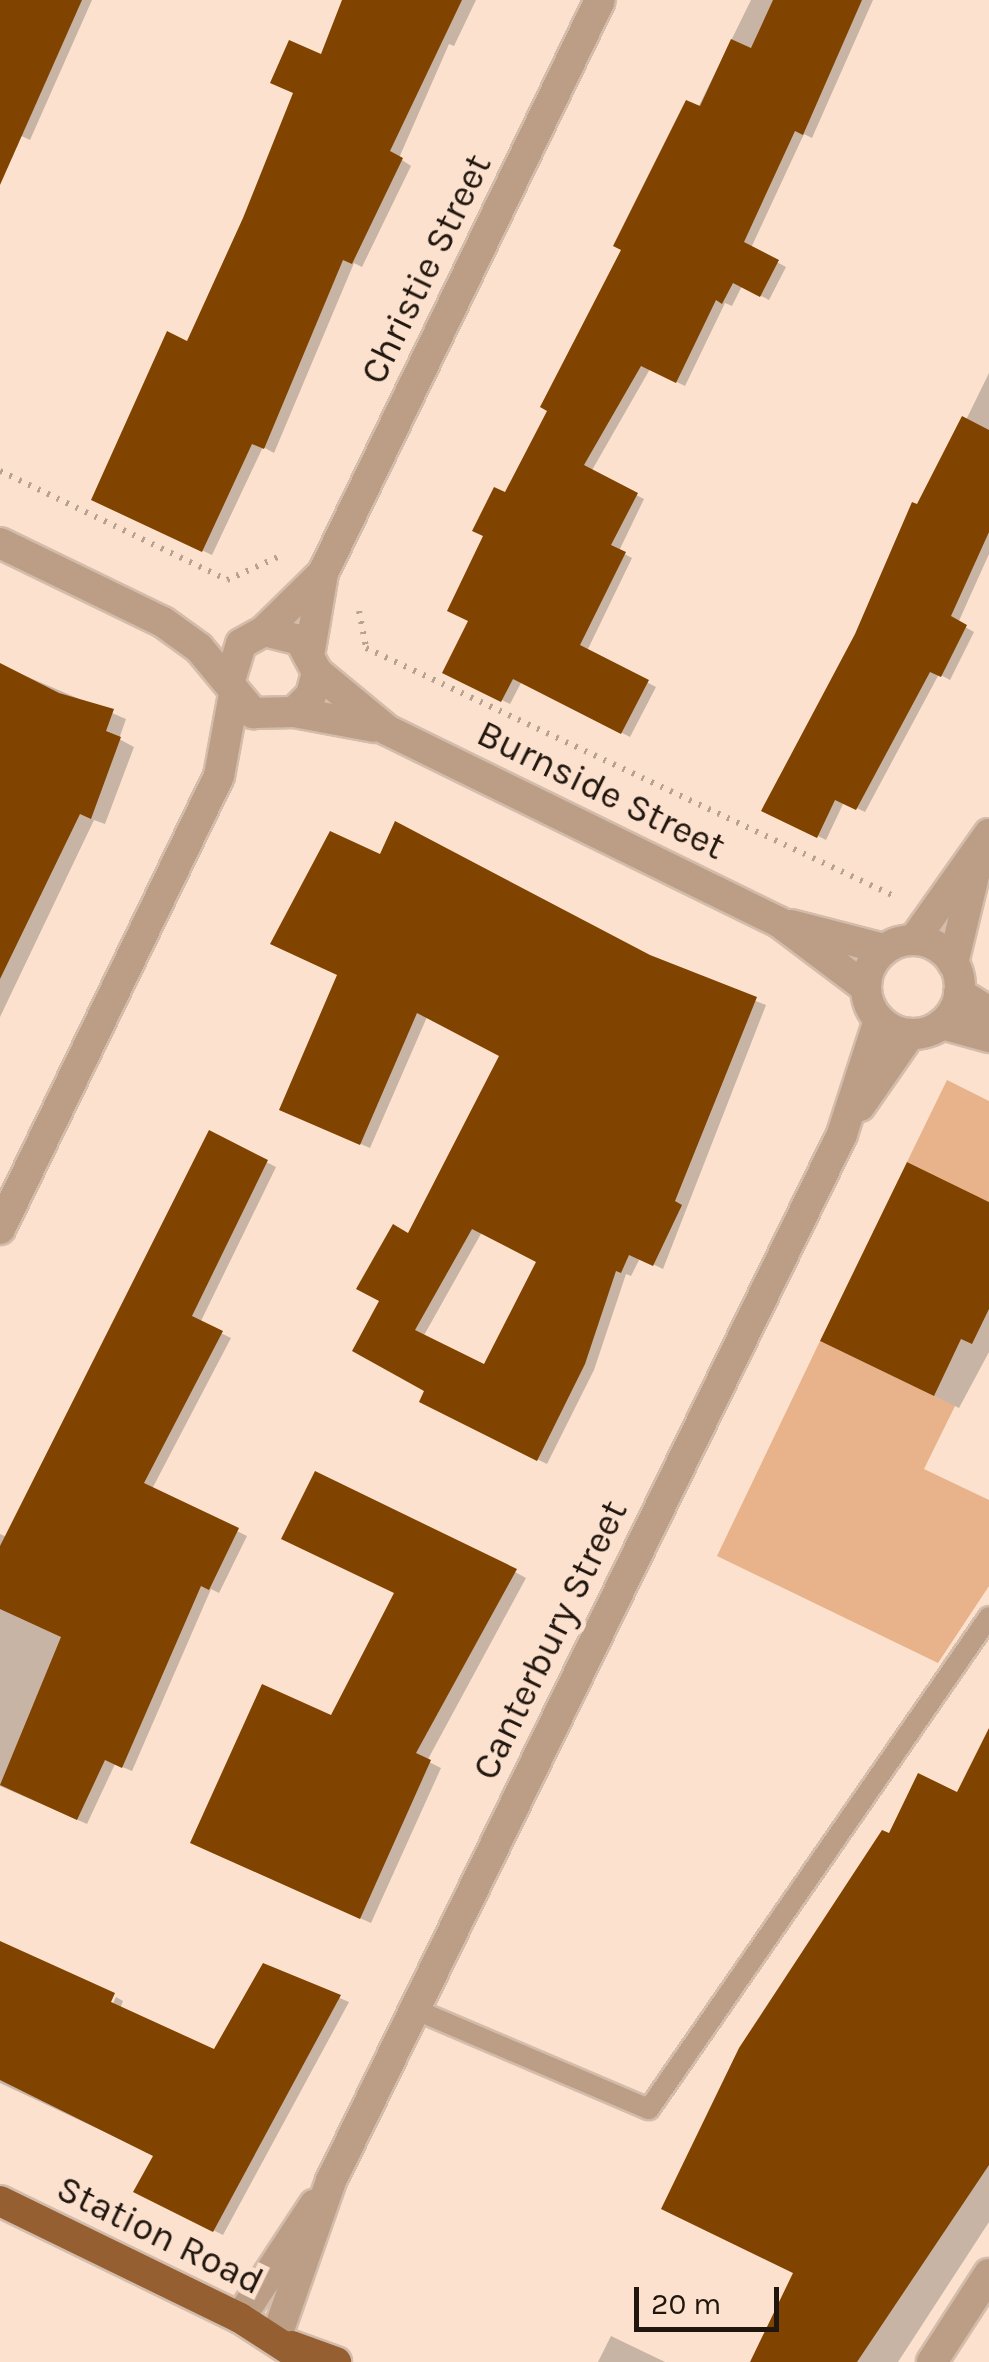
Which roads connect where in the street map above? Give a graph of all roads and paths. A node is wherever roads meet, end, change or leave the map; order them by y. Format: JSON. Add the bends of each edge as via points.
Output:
{"nodes":[{"id":1,"x":600,"y":0,"type":"edge"},
{"id":2,"x":0,"y":471,"type":"edge"},
{"id":3,"x":0,"y":543,"type":"edge"},
{"id":4,"x":323,"y":574,"type":"junction"},
{"id":5,"x":164,"y":622,"type":"junction"},
{"id":6,"x":258,"y":634,"type":"junction"},
{"id":7,"x":313,"y":661,"type":"junction"},
{"id":8,"x":232,"y":687,"type":"junction"},
{"id":9,"x":287,"y":715,"type":"junction"},
{"id":10,"x":388,"y":730,"type":"junction"},
{"id":11,"x":219,"y":776,"type":"junction"},
{"id":12,"x":984,"y":845,"type":"edge"},
{"id":13,"x":905,"y":887,"type":"dead end"},
{"id":14,"x":778,"y":922,"type":"junction"},
{"id":15,"x":914,"y":940,"type":"junction"},
{"id":16,"x":884,"y":949,"type":"junction"},
{"id":17,"x":953,"y":962,"type":"junction"},
{"id":18,"x":865,"y":987,"type":"junction"},
{"id":19,"x":959,"y":993,"type":"junction"},
{"id":20,"x":989,"y":1012,"type":"edge"},
{"id":21,"x":879,"y":1020,"type":"junction"},
{"id":22,"x":942,"y":1024,"type":"junction"},
{"id":23,"x":910,"y":1034,"type":"junction"},
{"id":24,"x":989,"y":1037,"type":"edge"},
{"id":25,"x":842,"y":1134,"type":"junction"},
{"id":26,"x":0,"y":1230,"type":"edge"},
{"id":27,"x":989,"y":1616,"type":"edge"},
{"id":28,"x":414,"y":2009,"type":"junction"},
{"id":29,"x":331,"y":2181,"type":"junction"},
{"id":30,"x":0,"y":2201,"type":"edge"},
{"id":31,"x":989,"y":2274,"type":"edge"},
{"id":32,"x":240,"y":2318,"type":"junction"},
{"id":33,"x":289,"y":2348,"type":"edge"},
{"id":34,"x":336,"y":2362,"type":"edge"},
{"id":35,"x":932,"y":2362,"type":"edge"}],
"edges":[{"from":1,"to":4,"type":"street","name":"Christie Street"},
{"from":2,"to":4,"type":"path","via":[[227,580],[284,554]]},
{"from":3,"to":5,"type":"street"},
{"from":4,"to":6,"type":"street","name":"Christie Street"},
{"from":4,"to":7,"type":"street","name":"Christie Street"},
{"from":4,"to":13,"type":"path","via":[[356,591],[366,648],[892,898]]},
{"from":5,"to":6,"type":"street"},
{"from":5,"to":8,"type":"street"},
{"from":6,"to":7,"type":"street","via":[[289,633]]},
{"from":6,"to":8,"type":"street","via":[[234,655]]},
{"from":7,"to":9,"type":"street","via":[[311,695]]},
{"from":7,"to":10,"type":"street","name":"Burnside Street"},
{"from":8,"to":9,"type":"street","via":[[253,713]]},
{"from":8,"to":11,"type":"street"},
{"from":9,"to":10,"type":"street","name":"Burnside Street"},
{"from":9,"to":11,"type":"street"},
{"from":10,"to":14,"type":"street","name":"Burnside Street"},
{"from":11,"to":26,"type":"street"},
{"from":12,"to":15,"type":"street"},
{"from":12,"to":17,"type":"street"},
{"from":14,"to":16,"type":"street","name":"Burnside Street"},
{"from":14,"to":18,"type":"street","name":"Burnside Street"},
{"from":15,"to":16,"type":"street"},
{"from":15,"to":17,"type":"street","via":[[930,942]]},
{"from":16,"to":18,"type":"street"},
{"from":17,"to":19,"type":"street"},
{"from":18,"to":21,"type":"street"},
{"from":19,"to":20,"type":"street"},
{"from":19,"to":22,"type":"street"},
{"from":21,"to":23,"type":"street"},
{"from":21,"to":25,"type":"street","name":"Canterbury Street"},
{"from":22,"to":23,"type":"street"},
{"from":22,"to":24,"type":"street"},
{"from":23,"to":25,"type":"street","name":"Canterbury Street"},
{"from":25,"to":28,"type":"street","name":"Canterbury Street"},
{"from":27,"to":28,"type":"lane","via":[[649,2109]]},
{"from":28,"to":29,"type":"street","name":"Canterbury Street"},
{"from":29,"to":32,"type":"street","name":"Canterbury Street"},
{"from":29,"to":33,"type":"street","name":"Canterbury Street"},
{"from":30,"to":32,"type":"main road","name":"Station Road"},
{"from":31,"to":35,"type":"street"},
{"from":32,"to":33,"type":"main road","name":"Station Road"},
{"from":33,"to":34,"type":"main road","name":"Station Road"}]}
